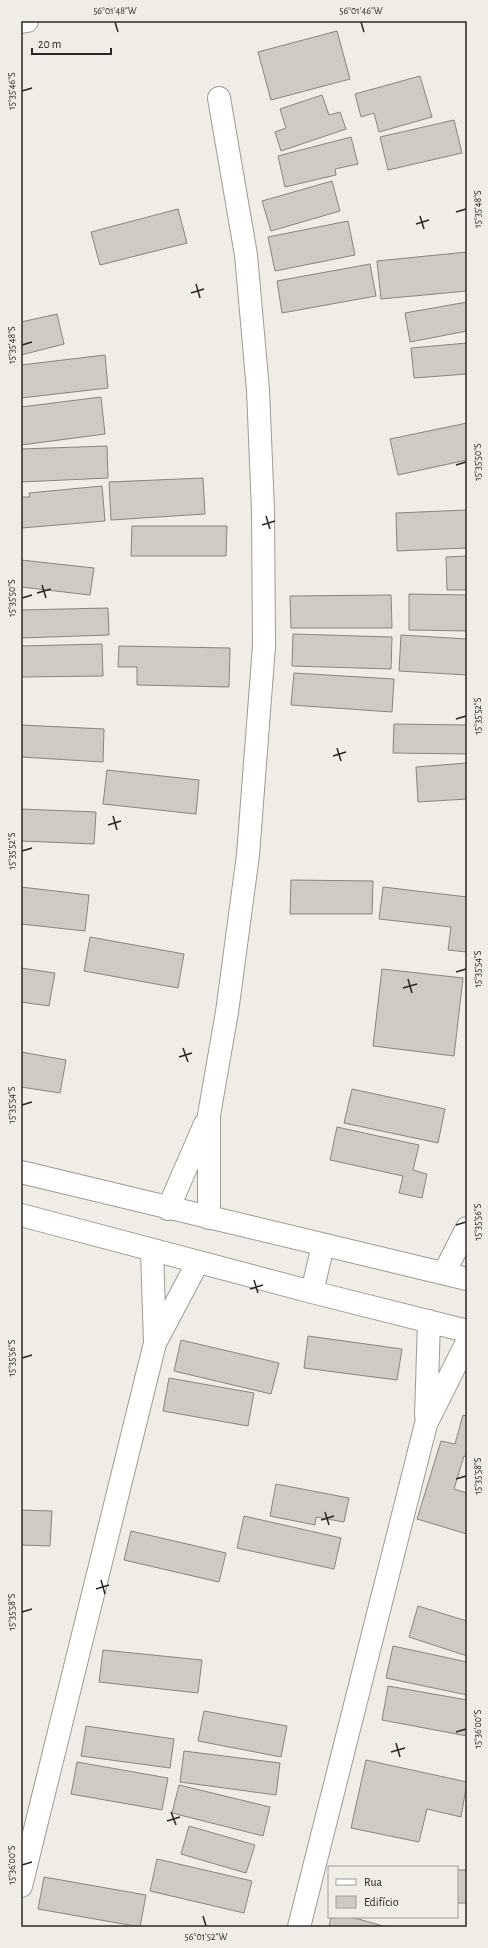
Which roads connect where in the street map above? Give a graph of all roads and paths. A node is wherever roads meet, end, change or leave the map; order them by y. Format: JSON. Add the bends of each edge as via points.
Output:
{"nodes":[{"id":1,"x":27,"y":21,"type":"edge"},
{"id":2,"x":21,"y":22,"type":"edge"},
{"id":3,"x":219,"y":98,"type":"dead end"},
{"id":4,"x":209,"y":1115,"type":"junction"},
{"id":5,"x":21,"y":1172,"type":"edge"},
{"id":6,"x":168,"y":1209,"type":"junction"},
{"id":7,"x":21,"y":1215,"type":"edge"},
{"id":8,"x":209,"y":1218,"type":"junction"},
{"id":9,"x":467,"y":1228,"type":"edge"},
{"id":10,"x":323,"y":1245,"type":"junction"},
{"id":11,"x":152,"y":1250,"type":"junction"},
{"id":12,"x":198,"y":1262,"type":"junction"},
{"id":13,"x":444,"y":1273,"type":"junction"},
{"id":14,"x":467,"y":1279,"type":"edge"},
{"id":15,"x":312,"y":1292,"type":"junction"},
{"id":16,"x":429,"y":1321,"type":"junction"},
{"id":17,"x":467,"y":1331,"type":"edge"},
{"id":18,"x":467,"y":1342,"type":"edge"},
{"id":19,"x":155,"y":1343,"type":"junction"},
{"id":20,"x":426,"y":1424,"type":"junction"},
{"id":21,"x":21,"y":1886,"type":"edge"},
{"id":22,"x":299,"y":1927,"type":"edge"}],
"edges":[{"from":1,"to":2,"type":"street"},
{"from":3,"to":4,"type":"street","via":[[246,255],[258,390],[263,510],[264,646],[248,855],[227,1012]]},
{"from":4,"to":6,"type":"street"},
{"from":4,"to":8,"type":"street"},
{"from":5,"to":6,"type":"street"},
{"from":6,"to":8,"type":"street"},
{"from":7,"to":11,"type":"street"},
{"from":8,"to":10,"type":"street"},
{"from":9,"to":13,"type":"street"},
{"from":10,"to":13,"type":"street"},
{"from":10,"to":15,"type":"street"},
{"from":11,"to":12,"type":"street"},
{"from":11,"to":19,"type":"street"},
{"from":12,"to":15,"type":"street"},
{"from":12,"to":19,"type":"street"},
{"from":13,"to":14,"type":"street"},
{"from":15,"to":16,"type":"street"},
{"from":16,"to":17,"type":"street"},
{"from":16,"to":20,"type":"street"},
{"from":18,"to":20,"type":"street"},
{"from":19,"to":21,"type":"street"},
{"from":20,"to":22,"type":"street"}]}
